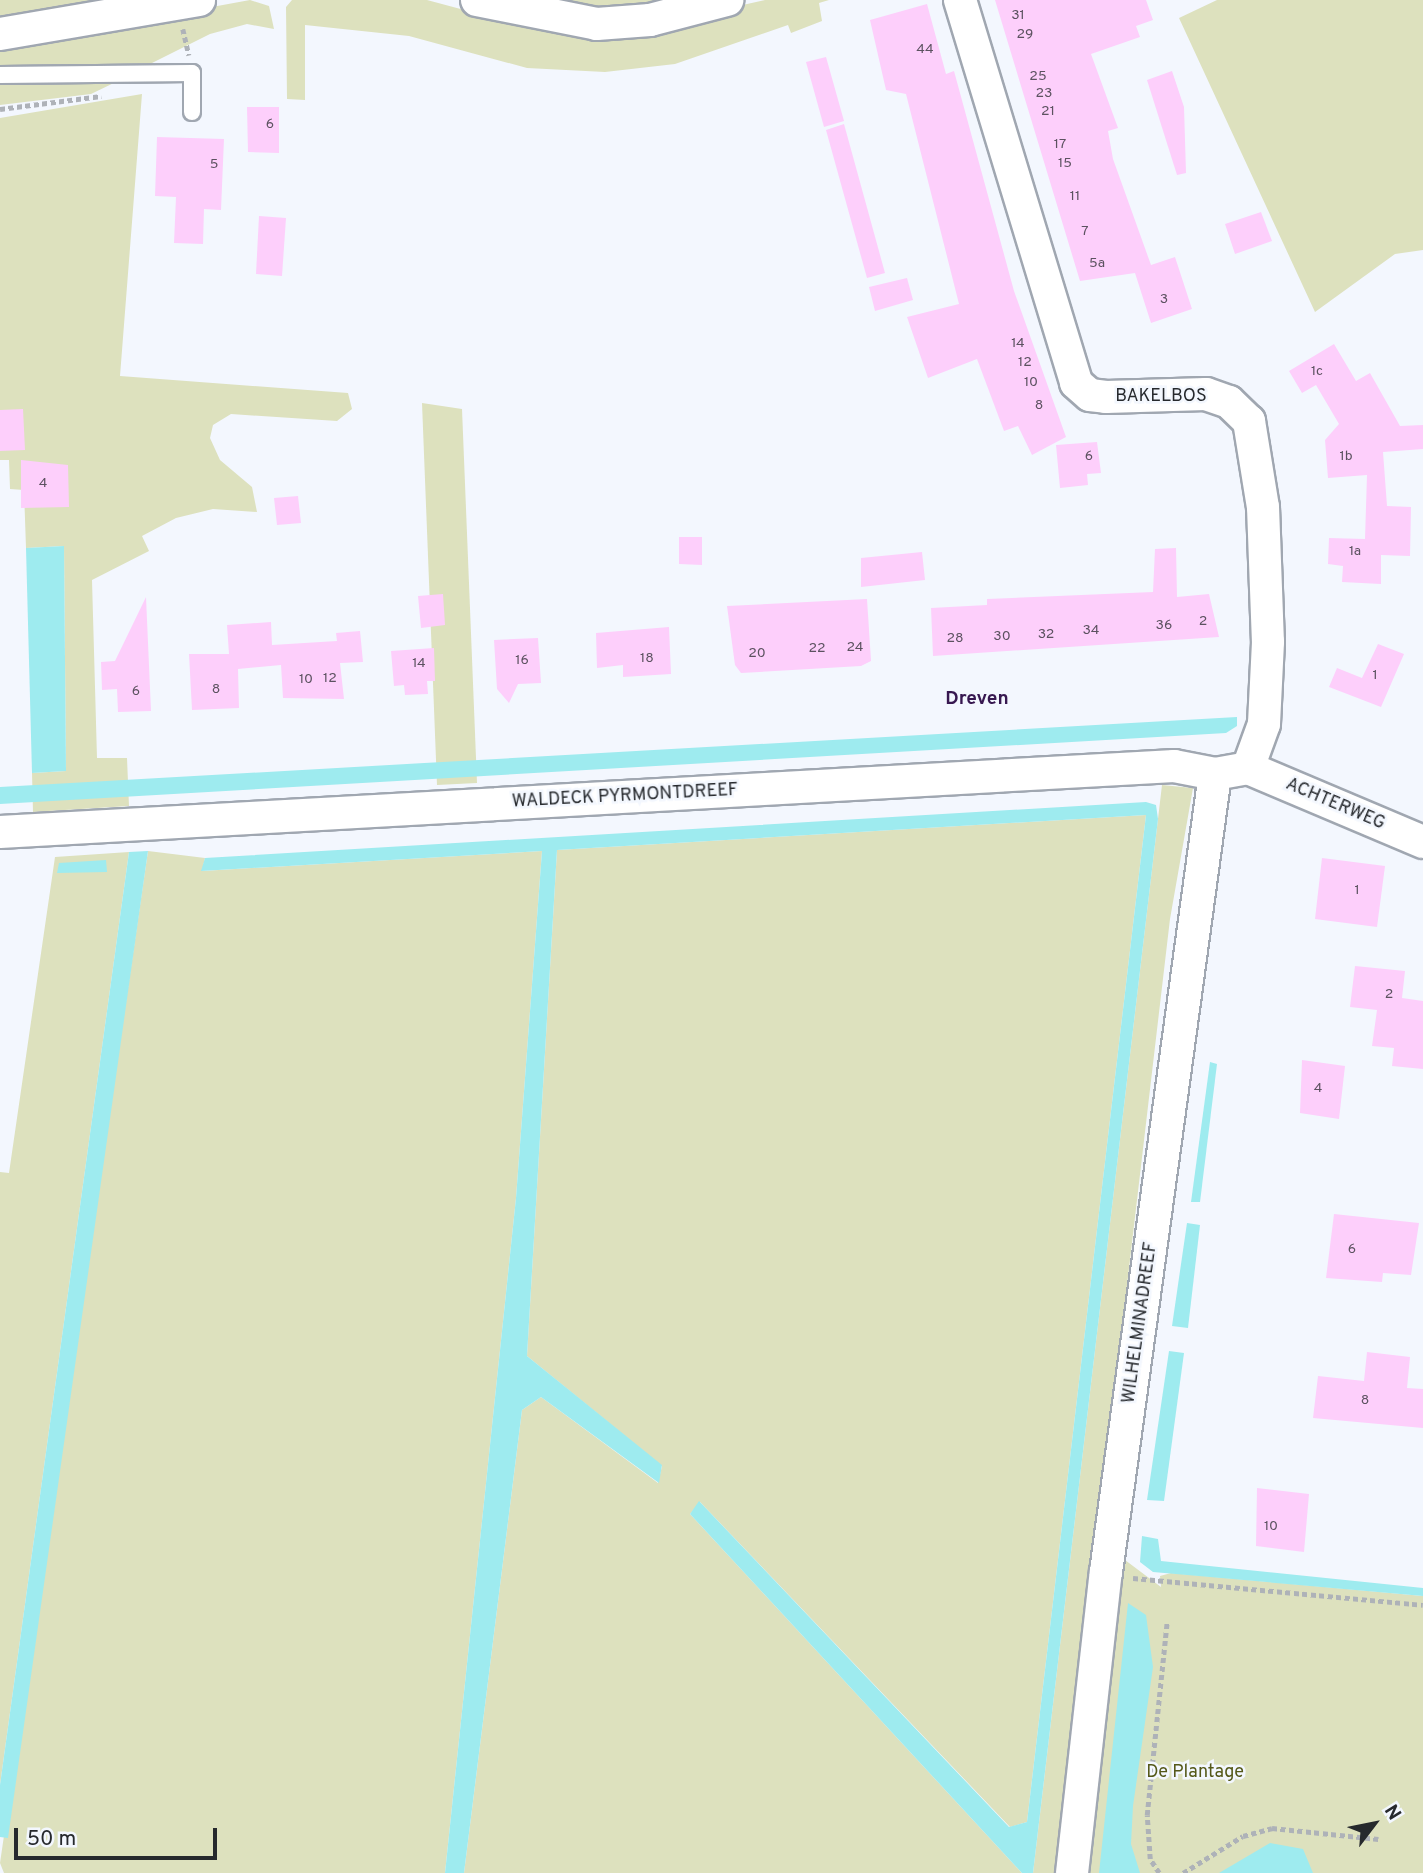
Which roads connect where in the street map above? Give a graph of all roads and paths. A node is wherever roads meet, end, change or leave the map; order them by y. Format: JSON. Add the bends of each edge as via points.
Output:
{"nodes":[{"id":1,"x":200,"y":0,"type":"edge"},
{"id":2,"x":477,"y":0,"type":"edge"},
{"id":3,"x":727,"y":0,"type":"edge"},
{"id":4,"x":960,"y":0,"type":"edge"},
{"id":5,"x":0,"y":34,"type":"edge"},
{"id":6,"x":0,"y":75,"type":"edge"},
{"id":7,"x":137,"y":75,"type":"junction"},
{"id":8,"x":0,"y":108,"type":"edge"},
{"id":9,"x":192,"y":112,"type":"dead end"},
{"id":10,"x":1248,"y":768,"type":"junction"},
{"id":11,"x":1215,"y":774,"type":"junction"},
{"id":12,"x":0,"y":832,"type":"edge"},
{"id":13,"x":1423,"y":842,"type":"edge"},
{"id":14,"x":1129,"y":1578,"type":"dead end"},
{"id":15,"x":1423,"y":1605,"type":"edge"},
{"id":16,"x":1167,"y":1620,"type":"dead end"},
{"id":17,"x":1378,"y":1839,"type":"dead end"},
{"id":18,"x":1072,"y":1873,"type":"edge"},
{"id":19,"x":1159,"y":1873,"type":"edge"},
{"id":20,"x":1183,"y":1873,"type":"edge"}],
"edges":[{"from":1,"to":5,"type":"street"},
{"from":2,"to":3,"type":"street","via":[[597,24],[650,20]]},
{"from":4,"to":10,"type":"street","name":"BAKELBOS","via":[[1076,383],[1090,395],[1107,397],[1206,394],[1229,402],[1248,421],[1264,508],[1268,642],[1264,724]]},
{"from":6,"to":7,"type":"lane"},
{"from":7,"to":8,"type":"path","via":[[91,100]]},
{"from":7,"to":9,"type":"lane","via":[[192,73]]},
{"from":10,"to":11,"type":"street","name":"WALDECK PYRMONTDREEF"},
{"from":10,"to":13,"type":"street","name":"ACHTERWEG"},
{"from":11,"to":12,"type":"street","name":"WALDECK PYRMONTDREEF","via":[[1174,766]]},
{"from":11,"to":18,"type":"street","name":"WILHELMINADREEF","via":[[1106,1572]]},
{"from":14,"to":15,"type":"path"},
{"from":16,"to":19,"type":"path","via":[[1147,1815],[1150,1859]]},
{"from":17,"to":20,"type":"path","via":[[1272,1828],[1243,1836]]}]}
